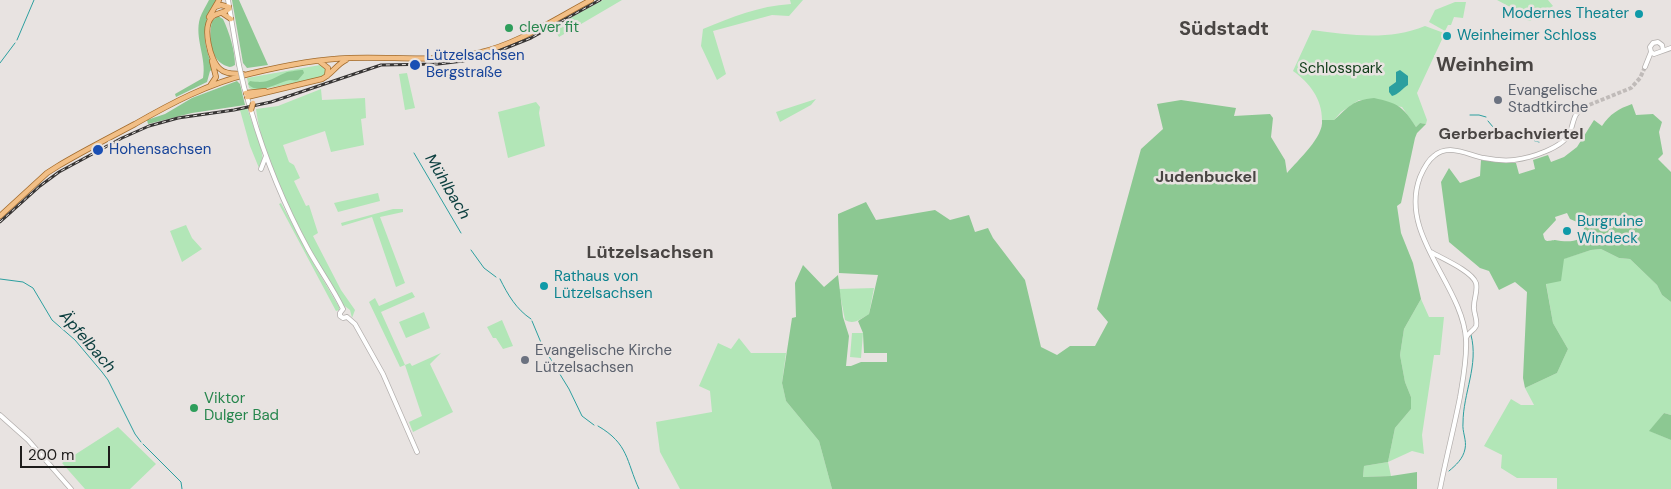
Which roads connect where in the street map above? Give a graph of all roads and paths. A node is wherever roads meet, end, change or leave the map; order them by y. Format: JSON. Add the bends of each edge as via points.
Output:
{"nodes":[{"id":1,"x":219,"y":0,"type":"edge"},
{"id":2,"x":228,"y":0,"type":"edge"},
{"id":3,"x":591,"y":0,"type":"edge"},
{"id":4,"x":215,"y":7,"type":"junction"},
{"id":5,"x":229,"y":8,"type":"junction"},
{"id":6,"x":222,"y":13,"type":"junction"},
{"id":7,"x":231,"y":19,"type":"junction"},
{"id":8,"x":1663,"y":48,"type":"junction"},
{"id":9,"x":1671,"y":48,"type":"edge"},
{"id":10,"x":1653,"y":53,"type":"junction"},
{"id":11,"x":350,"y":58,"type":"junction"},
{"id":12,"x":318,"y":61,"type":"junction"},
{"id":13,"x":1645,"y":67,"type":"tunnel mouth"},
{"id":14,"x":247,"y":74,"type":"junction"},
{"id":15,"x":327,"y":76,"type":"junction"},
{"id":16,"x":210,"y":87,"type":"junction"},
{"id":17,"x":269,"y":91,"type":"junction"},
{"id":18,"x":247,"y":95,"type":"junction"},
{"id":19,"x":257,"y":96,"type":"junction"},
{"id":20,"x":251,"y":104,"type":"junction"},
{"id":21,"x":1584,"y":107,"type":"tunnel mouth"},
{"id":22,"x":251,"y":110,"type":"joint"},
{"id":23,"x":266,"y":156,"type":"junction"},
{"id":24,"x":261,"y":169,"type":"dead end"},
{"id":25,"x":0,"y":216,"type":"edge"},
{"id":26,"x":1431,"y":252,"type":"junction"},
{"id":27,"x":1442,"y":258,"type":"junction"},
{"id":28,"x":1436,"y":265,"type":"junction"},
{"id":29,"x":342,"y":310,"type":"junction"},
{"id":30,"x":347,"y":317,"type":"junction"},
{"id":31,"x":1464,"y":330,"type":"junction"},
{"id":32,"x":1470,"y":332,"type":"junction"},
{"id":33,"x":1466,"y":339,"type":"junction"},
{"id":34,"x":0,"y":415,"type":"edge"},
{"id":35,"x":417,"y":452,"type":"dead end"},
{"id":36,"x":71,"y":489,"type":"edge"},
{"id":37,"x":1440,"y":489,"type":"edge"}],
"edges":[{"from":1,"to":4,"type":"main road"},
{"from":2,"to":5,"type":"main road"},
{"from":3,"to":11,"type":"main road","via":[[516,39],[480,52],[433,59]]},
{"from":4,"to":5,"type":"main road"},
{"from":4,"to":16,"type":"main road","via":[[206,28],[216,77]]},
{"from":5,"to":6,"type":"main road"},
{"from":5,"to":7,"type":"main road"},
{"from":6,"to":7,"type":"main road"},
{"from":6,"to":14,"type":"main road","via":[[212,16],[208,25],[216,66],[231,74]]},
{"from":7,"to":18,"type":"main road","bridge":true},
{"from":8,"to":9,"type":"main road"},
{"from":8,"to":10,"type":"main road","via":[[1659,53]]},
{"from":8,"to":10,"type":"main road","via":[[1654,43],[1650,47]]},
{"from":10,"to":13,"type":"main road"},
{"from":11,"to":12,"type":"main road"},
{"from":11,"to":15,"type":"main road"},
{"from":12,"to":14,"type":"main road"},
{"from":12,"to":15,"type":"main road","via":[[327,66]]},
{"from":14,"to":16,"type":"main road"},
{"from":15,"to":17,"type":"main road"},
{"from":16,"to":25,"type":"main road","via":[[147,116],[58,166]]},
{"from":17,"to":18,"type":"main road"},
{"from":17,"to":19,"type":"main road"},
{"from":18,"to":19,"type":"main road"},
{"from":18,"to":20,"type":"main road"},
{"from":19,"to":20,"type":"main road"},
{"from":20,"to":22,"type":"main road","bridge":true},
{"from":21,"to":26,"type":"main road","via":[[1575,115],[1566,138],[1553,148],[1520,159],[1486,159],[1447,150],[1433,156],[1421,174],[1416,193],[1418,223]]},
{"from":22,"to":23,"type":"main road"},
{"from":23,"to":24,"type":"main road"},
{"from":23,"to":29,"type":"main road","via":[[296,227]]},
{"from":26,"to":27,"type":"main road"},
{"from":26,"to":28,"type":"main road"},
{"from":27,"to":28,"type":"main road"},
{"from":27,"to":32,"type":"main road","via":[[1469,274],[1476,283],[1476,323]]},
{"from":28,"to":31,"type":"main road","via":[[1457,304]]},
{"from":29,"to":30,"type":"main road","via":[[348,312]]},
{"from":29,"to":30,"type":"main road","via":[[340,316]]},
{"from":30,"to":35,"type":"main road","via":[[355,324],[383,374]]},
{"from":31,"to":32,"type":"main road"},
{"from":31,"to":33,"type":"main road"},
{"from":32,"to":33,"type":"main road"},
{"from":33,"to":37,"type":"main road","via":[[1462,386]]},
{"from":34,"to":36,"type":"main road","via":[[28,440]]}]}
